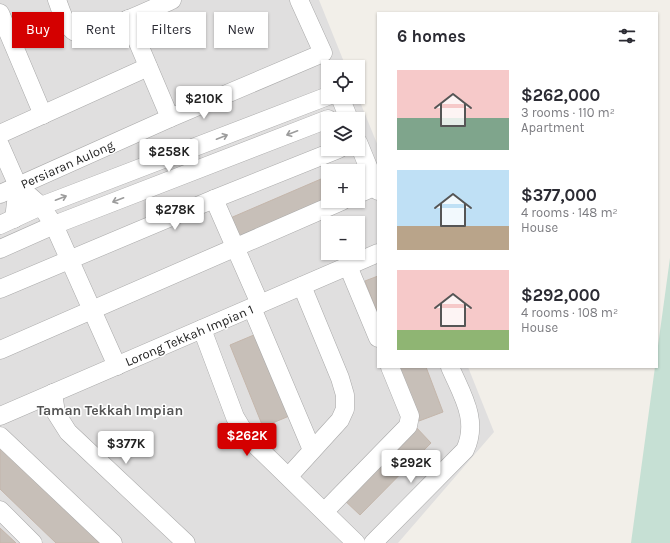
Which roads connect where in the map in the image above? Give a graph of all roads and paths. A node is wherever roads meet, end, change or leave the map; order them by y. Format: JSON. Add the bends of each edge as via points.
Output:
{"nodes":[{"id":1,"x":57,"y":0,"type":"edge"},
{"id":2,"x":172,"y":0,"type":"edge"},
{"id":3,"x":299,"y":0,"type":"edge"},
{"id":4,"x":0,"y":13,"type":"edge"},
{"id":5,"x":129,"y":19,"type":"edge"},
{"id":6,"x":129,"y":21,"type":"edge"},
{"id":7,"x":72,"y":30,"type":"edge"},
{"id":8,"x":326,"y":60,"type":"edge"},
{"id":9,"x":321,"y":62,"type":"edge"},
{"id":10,"x":148,"y":67,"type":"junction"},
{"id":11,"x":321,"y":99,"type":"edge"},
{"id":12,"x":43,"y":115,"type":"junction"},
{"id":13,"x":170,"y":118,"type":"junction"},
{"id":14,"x":321,"y":122,"type":"edge"},
{"id":15,"x":0,"y":134,"type":"edge"},
{"id":16,"x":0,"y":145,"type":"edge"},
{"id":17,"x":322,"y":156,"type":"edge"},
{"id":18,"x":364,"y":156,"type":"edge"},
{"id":19,"x":18,"y":186,"type":"junction"},
{"id":20,"x":377,"y":189,"type":"edge"},
{"id":21,"x":365,"y":192,"type":"edge"},
{"id":22,"x":0,"y":194,"type":"edge"},
{"id":23,"x":214,"y":199,"type":"junction"},
{"id":24,"x":42,"y":206,"type":"junction"},
{"id":25,"x":326,"y":208,"type":"edge"},
{"id":26,"x":7,"y":222,"type":"edge"},
{"id":27,"x":54,"y":225,"type":"junction"},
{"id":28,"x":235,"y":248,"type":"junction"},
{"id":29,"x":0,"y":249,"type":"edge"},
{"id":30,"x":377,"y":254,"type":"edge"},
{"id":31,"x":70,"y":259,"type":"junction"},
{"id":32,"x":348,"y":266,"type":"junction"},
{"id":33,"x":302,"y":286,"type":"junction"},
{"id":34,"x":0,"y":290,"type":"edge"},
{"id":35,"x":256,"y":306,"type":"junction"},
{"id":36,"x":93,"y":310,"type":"junction"},
{"id":37,"x":202,"y":329,"type":"junction"},
{"id":38,"x":377,"y":336,"type":"edge"},
{"id":39,"x":0,"y":350,"type":"edge"},
{"id":40,"x":117,"y":366,"type":"junction"},
{"id":41,"x":390,"y":368,"type":"edge"},
{"id":42,"x":450,"y":368,"type":"edge"},
{"id":43,"x":53,"y":394,"type":"junction"},
{"id":44,"x":0,"y":416,"type":"edge"},
{"id":45,"x":0,"y":436,"type":"edge"},
{"id":46,"x":312,"y":450,"type":"junction"},
{"id":47,"x":288,"y":476,"type":"junction"},
{"id":48,"x":0,"y":510,"type":"edge"},
{"id":49,"x":325,"y":511,"type":"junction"},
{"id":50,"x":33,"y":543,"type":"edge"},
{"id":51,"x":114,"y":543,"type":"edge"},
{"id":52,"x":186,"y":543,"type":"edge"},
{"id":53,"x":356,"y":543,"type":"edge"},
{"id":54,"x":373,"y":543,"type":"edge"}],
"edges":[{"from":1,"to":7,"type":"street"},
{"from":2,"to":5,"type":"street"},
{"from":3,"to":8,"type":"street","name":"Persiaran Aulong"},
{"from":4,"to":12,"type":"street"},
{"from":6,"to":10,"type":"street"},
{"from":9,"to":13,"type":"street","name":"Persiaran Aulong"},
{"from":10,"to":12,"type":"street"},
{"from":10,"to":13,"type":"street"},
{"from":24,"to":11,"type":"street","one_way":true},
{"from":12,"to":15,"type":"street"},
{"from":13,"to":19,"type":"street","name":"Persiaran Aulong"},
{"from":14,"to":27,"type":"street","one_way":true},
{"from":16,"to":19,"type":"street"},
{"from":17,"to":23,"type":"street"},
{"from":18,"to":20,"type":"street"},
{"from":19,"to":22,"type":"street","name":"Persiaran Aulong"},
{"from":19,"to":24,"type":"street"},
{"from":19,"to":26,"type":"street"},
{"from":20,"to":21,"type":"street"},
{"from":23,"to":28,"type":"street"},
{"from":23,"to":31,"type":"street"},
{"from":24,"to":26,"type":"street"},
{"from":24,"to":27,"type":"street"},
{"from":25,"to":28,"type":"street"},
{"from":27,"to":29,"type":"street"},
{"from":27,"to":31,"type":"street"},
{"from":28,"to":35,"type":"street"},
{"from":28,"to":36,"type":"street"},
{"from":30,"to":32,"type":"street","name":"Lorong Tekkah Impian 1"},
{"from":31,"to":34,"type":"street"},
{"from":31,"to":36,"type":"street"},
{"from":32,"to":33,"type":"street","name":"Lorong Tekkah Impian 1"},
{"from":32,"to":38,"type":"street"},
{"from":33,"to":35,"type":"street","name":"Lorong Tekkah Impian 1"},
{"from":33,"to":46,"type":"street","via":[[345,395],[345,409],[340,420]]},
{"from":35,"to":37,"type":"street","name":"Lorong Tekkah Impian 1"},
{"from":35,"to":46,"type":"street"},
{"from":36,"to":39,"type":"street"},
{"from":36,"to":40,"type":"street"},
{"from":37,"to":40,"type":"street","name":"Lorong Tekkah Impian 1"},
{"from":37,"to":47,"type":"street","via":[[235,417],[247,438]]},
{"from":40,"to":43,"type":"street","name":"Lorong Tekkah Impian 1"},
{"from":41,"to":49,"type":"street","via":[[410,416],[408,426]]},
{"from":42,"to":54,"type":"street","via":[[469,412],[472,425],[471,439],[465,450]]},
{"from":43,"to":44,"type":"street","name":"Lorong Tekkah Impian 1"},
{"from":43,"to":52,"type":"street","via":[[56,413],[68,432]]},
{"from":45,"to":51,"type":"street"},
{"from":46,"to":47,"type":"street"},
{"from":47,"to":49,"type":"street"},
{"from":48,"to":50,"type":"street"},
{"from":49,"to":53,"type":"street"}]}
